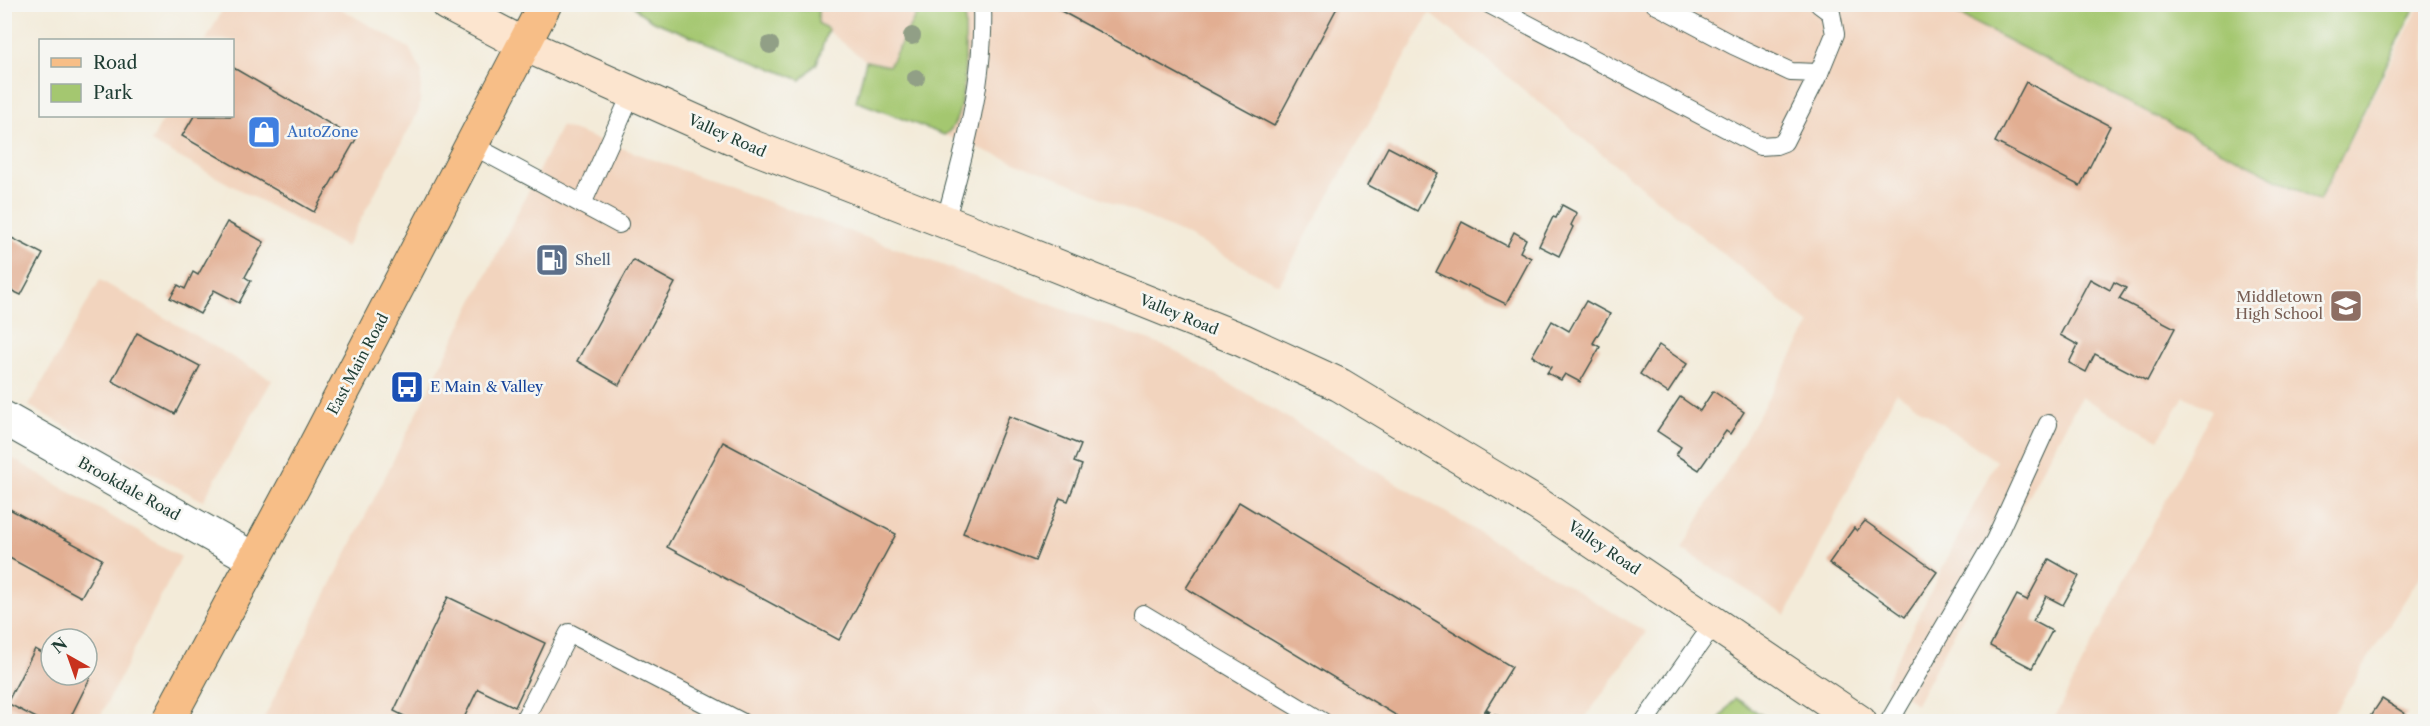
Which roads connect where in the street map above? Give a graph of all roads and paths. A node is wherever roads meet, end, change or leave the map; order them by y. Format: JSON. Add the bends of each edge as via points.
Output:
{"nodes":[{"id":1,"x":447,"y":4,"type":"edge"},
{"id":2,"x":545,"y":4,"type":"edge"},
{"id":3,"x":982,"y":4,"type":"edge"},
{"id":4,"x":1490,"y":4,"type":"edge"},
{"id":5,"x":1655,"y":4,"type":"edge"},
{"id":6,"x":1819,"y":4,"type":"edge"},
{"id":7,"x":525,"y":45,"type":"junction"},
{"id":8,"x":1819,"y":73,"type":"junction"},
{"id":9,"x":632,"y":93,"type":"junction"},
{"id":10,"x":472,"y":145,"type":"junction"},
{"id":11,"x":582,"y":204,"type":"junction"},
{"id":12,"x":945,"y":222,"type":"junction"},
{"id":13,"x":619,"y":224,"type":"dead end"},
{"id":14,"x":4,"y":418,"type":"edge"},
{"id":15,"x":2048,"y":424,"type":"dead end"},
{"id":16,"x":254,"y":559,"type":"junction"},
{"id":17,"x":1143,"y":614,"type":"dead end"},
{"id":18,"x":1715,"y":622,"type":"junction"},
{"id":19,"x":1486,"y":710,"type":"dead end"},
{"id":20,"x":167,"y":722,"type":"edge"},
{"id":21,"x":523,"y":722,"type":"edge"},
{"id":22,"x":741,"y":722,"type":"edge"},
{"id":23,"x":1323,"y":722,"type":"edge"},
{"id":24,"x":1499,"y":722,"type":"edge"},
{"id":25,"x":1644,"y":722,"type":"edge"},
{"id":26,"x":1860,"y":722,"type":"edge"},
{"id":27,"x":1889,"y":722,"type":"edge"}],
"edges":[{"from":1,"to":7,"type":"main road","name":"Valley Road"},
{"from":2,"to":7,"type":"main road","name":"East Main Road"},
{"from":3,"to":12,"type":"lane","via":[[984,33],[969,138]]},
{"from":4,"to":8,"type":"lane","via":[[1760,146],[1784,142]]},
{"from":5,"to":8,"type":"lane","via":[[1791,72]]},
{"from":6,"to":8,"type":"lane","via":[[1831,13],[1835,34]]},
{"from":7,"to":9,"type":"main road","name":"Valley Road"},
{"from":7,"to":10,"type":"main road","name":"East Main Road"},
{"from":9,"to":11,"type":"lane"},
{"from":9,"to":12,"type":"main road","name":"Valley Road","via":[[786,161]]},
{"from":10,"to":11,"type":"lane"},
{"from":10,"to":16,"type":"main road","name":"East Main Road"},
{"from":11,"to":13,"type":"lane"},
{"from":12,"to":18,"type":"main road","name":"Valley Road","via":[[1242,340],[1340,385],[1539,505]]},
{"from":14,"to":16,"type":"street","name":"Brookdale Road"},
{"from":15,"to":27,"type":"lane","via":[[1995,540]]},
{"from":16,"to":20,"type":"main road","name":"East Main Road"},
{"from":17,"to":23,"type":"lane"},
{"from":18,"to":25,"type":"lane"},
{"from":18,"to":26,"type":"main road","name":"Valley Road"},
{"from":19,"to":24,"type":"path","via":[[1501,719]]},
{"from":21,"to":22,"type":"lane","via":[[569,633]]}]}
